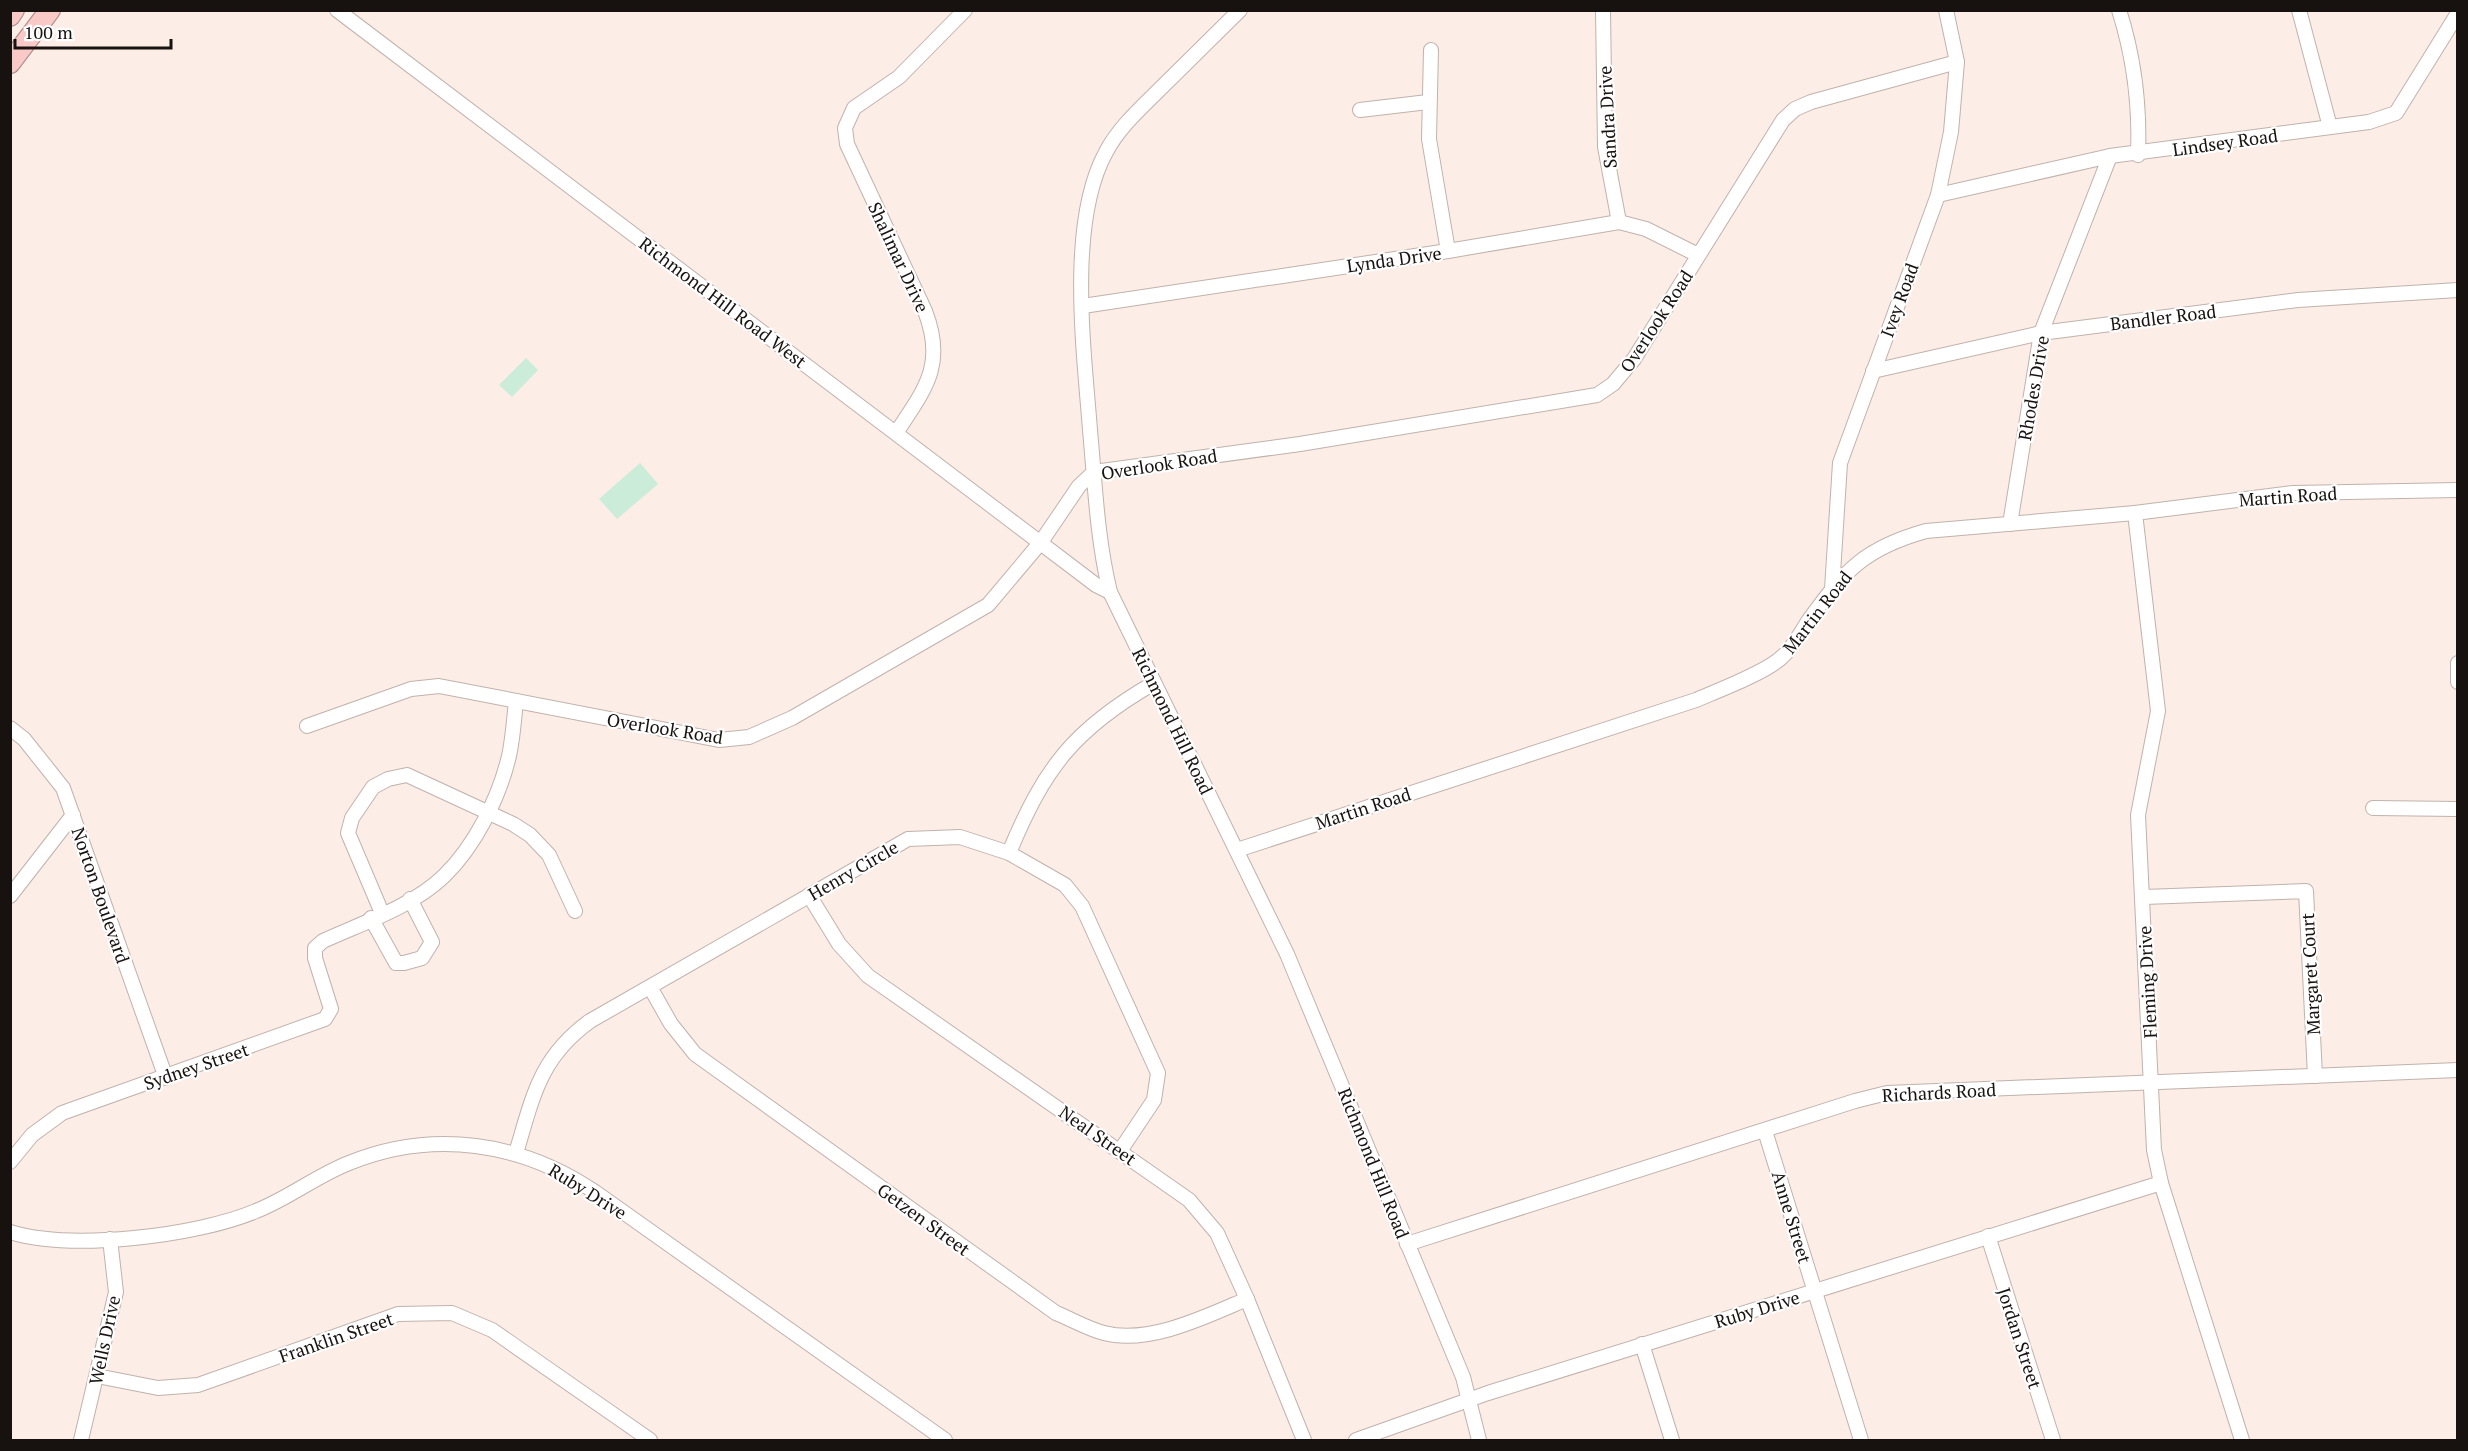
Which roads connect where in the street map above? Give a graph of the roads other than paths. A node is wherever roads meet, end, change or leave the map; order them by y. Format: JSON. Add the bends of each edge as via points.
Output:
{"nodes":[{"id":1,"x":14,"y":10,"type":"edge"},
{"id":2,"x":50,"y":10,"type":"edge"},
{"id":3,"x":338,"y":10,"type":"edge"},
{"id":4,"x":965,"y":10,"type":"edge"},
{"id":5,"x":1240,"y":10,"type":"edge"},
{"id":6,"x":1603,"y":10,"type":"edge"},
{"id":7,"x":1947,"y":10,"type":"edge"},
{"id":8,"x":2119,"y":10,"type":"edge"},
{"id":9,"x":2300,"y":10,"type":"edge"},
{"id":10,"x":2457,"y":13,"type":"edge"},
{"id":11,"x":10,"y":15,"type":"edge"},
{"id":12,"x":1431,"y":50,"type":"dead end"},
{"id":13,"x":1957,"y":62,"type":"junction"},
{"id":14,"x":10,"y":63,"type":"edge"},
{"id":15,"x":1428,"y":102,"type":"junction"},
{"id":16,"x":1360,"y":110,"type":"dead end"},
{"id":17,"x":2330,"y":127,"type":"junction"},
{"id":18,"x":2138,"y":155,"type":"junction"},
{"id":19,"x":2110,"y":156,"type":"junction"},
{"id":20,"x":1938,"y":195,"type":"junction"},
{"id":21,"x":1619,"y":222,"type":"junction"},
{"id":22,"x":1448,"y":251,"type":"junction"},
{"id":23,"x":1698,"y":255,"type":"junction"},
{"id":24,"x":2457,"y":290,"type":"edge"},
{"id":25,"x":1083,"y":306,"type":"junction"},
{"id":26,"x":2041,"y":333,"type":"junction"},
{"id":27,"x":1873,"y":372,"type":"junction"},
{"id":28,"x":896,"y":432,"type":"junction"},
{"id":29,"x":1094,"y":472,"type":"junction"},
{"id":30,"x":2457,"y":490,"type":"edge"},
{"id":31,"x":2135,"y":513,"type":"junction"},
{"id":32,"x":2010,"y":524,"type":"junction"},
{"id":33,"x":1041,"y":542,"type":"junction"},
{"id":34,"x":1832,"y":589,"type":"junction"},
{"id":35,"x":1110,"y":592,"type":"junction"},
{"id":36,"x":2457,"y":663,"type":"edge"},
{"id":37,"x":2457,"y":682,"type":"edge"},
{"id":38,"x":1154,"y":683,"type":"junction"},
{"id":39,"x":516,"y":701,"type":"junction"},
{"id":40,"x":307,"y":726,"type":"dead end"},
{"id":41,"x":10,"y":729,"type":"edge"},
{"id":42,"x":2373,"y":808,"type":"dead end"},
{"id":43,"x":2457,"y":809,"type":"edge"},
{"id":44,"x":487,"y":812,"type":"junction"},
{"id":45,"x":73,"y":815,"type":"junction"},
{"id":46,"x":1237,"y":850,"type":"junction"},
{"id":47,"x":1009,"y":853,"type":"junction"},
{"id":48,"x":809,"y":895,"type":"junction"},
{"id":49,"x":10,"y":896,"type":"edge"},
{"id":50,"x":2144,"y":897,"type":"junction"},
{"id":51,"x":410,"y":899,"type":"junction"},
{"id":52,"x":575,"y":911,"type":"dead end"},
{"id":53,"x":376,"y":916,"type":"junction"},
{"id":54,"x":650,"y":987,"type":"junction"},
{"id":55,"x":2457,"y":1070,"type":"edge"},
{"id":56,"x":2315,"y":1076,"type":"junction"},
{"id":57,"x":165,"y":1078,"type":"junction"},
{"id":58,"x":2152,"y":1083,"type":"junction"},
{"id":59,"x":1765,"y":1131,"type":"junction"},
{"id":60,"x":1120,"y":1151,"type":"junction"},
{"id":61,"x":516,"y":1153,"type":"junction"},
{"id":62,"x":10,"y":1162,"type":"edge"},
{"id":63,"x":2161,"y":1183,"type":"junction"},
{"id":64,"x":10,"y":1233,"type":"edge"},
{"id":65,"x":1988,"y":1236,"type":"junction"},
{"id":66,"x":110,"y":1239,"type":"junction"},
{"id":67,"x":1407,"y":1244,"type":"junction"},
{"id":68,"x":1815,"y":1292,"type":"junction"},
{"id":69,"x":1247,"y":1299,"type":"junction"},
{"id":70,"x":1642,"y":1344,"type":"junction"},
{"id":71,"x":97,"y":1376,"type":"junction"},
{"id":72,"x":1468,"y":1399,"type":"junction"},
{"id":73,"x":81,"y":1440,"type":"edge"},
{"id":74,"x":650,"y":1440,"type":"edge"},
{"id":75,"x":945,"y":1440,"type":"edge"},
{"id":76,"x":1304,"y":1440,"type":"edge"},
{"id":77,"x":1356,"y":1440,"type":"edge"},
{"id":78,"x":1479,"y":1440,"type":"edge"},
{"id":79,"x":1672,"y":1440,"type":"edge"},
{"id":80,"x":1861,"y":1440,"type":"edge"},
{"id":81,"x":2053,"y":1440,"type":"edge"},
{"id":82,"x":2242,"y":1440,"type":"edge"}],
"edges":[{"from":1,"to":11,"type":"highway"},
{"from":2,"to":14,"type":"highway"},
{"from":3,"to":28,"type":"street","name":"Richmond Hill Road West"},
{"from":4,"to":28,"type":"street","name":"Shalimar Drive","via":[[881,92],[854,108],[847,121],[845,136],[932,329],[934,367],[927,387]]},
{"from":5,"to":25,"type":"street","name":"Richmond Hill Road","via":[[1142,107],[1106,152],[1087,216]]},
{"from":6,"to":21,"type":"street","name":"Sandra Drive","via":[[1605,147]]},
{"from":7,"to":13,"type":"street","name":"Ivey Road"},
{"from":8,"to":18,"type":"street","via":[[2127,36],[2139,118]]},
{"from":9,"to":17,"type":"street"},
{"from":10,"to":17,"type":"street","name":"Lindsey Road","via":[[2396,113],[2369,122]]},
{"from":12,"to":15,"type":"street"},
{"from":13,"to":20,"type":"street","name":"Ivey Road","via":[[1956,98]]},
{"from":13,"to":23,"type":"street","name":"Overlook Road","via":[[1795,109],[1783,120]]},
{"from":15,"to":16,"type":"street"},
{"from":15,"to":22,"type":"street","via":[[1429,139]]},
{"from":17,"to":18,"type":"street","name":"Lindsey Road"},
{"from":18,"to":19,"type":"street","name":"Lindsey Road"},
{"from":19,"to":20,"type":"street","name":"Lindsey Road"},
{"from":19,"to":26,"type":"street","name":"Rhodes Drive"},
{"from":20,"to":27,"type":"street","name":"Ivey Road"},
{"from":21,"to":22,"type":"street","name":"Lynda Drive"},
{"from":21,"to":23,"type":"street","name":"Lynda Drive","via":[[1646,229]]},
{"from":22,"to":25,"type":"street","name":"Lynda Drive"},
{"from":23,"to":29,"type":"street","name":"Overlook Road","via":[[1634,359],[1613,384],[1597,394],[1311,442]]},
{"from":24,"to":26,"type":"street","name":"Bandler Road","via":[[2298,300]]},
{"from":25,"to":29,"type":"street","name":"Richmond Hill Road"},
{"from":26,"to":27,"type":"street","name":"Bandler Road"},
{"from":26,"to":32,"type":"street","name":"Rhodes Drive"},
{"from":27,"to":34,"type":"street","name":"Ivey Road","via":[[1840,463]]},
{"from":28,"to":33,"type":"street","name":"Richmond Hill Road West"},
{"from":29,"to":33,"type":"street","name":"Overlook Road","via":[[1079,486]]},
{"from":29,"to":35,"type":"street","name":"Richmond Hill Road","via":[[1101,549]]},
{"from":30,"to":31,"type":"street","name":"Martin Road","via":[[2293,493]]},
{"from":31,"to":32,"type":"street","name":"Martin Road"},
{"from":31,"to":50,"type":"street","name":"Fleming Drive","via":[[2158,711],[2138,815]]},
{"from":32,"to":34,"type":"street","name":"Martin Road","via":[[1926,531],[1890,543],[1858,561]]},
{"from":33,"to":35,"type":"street","name":"Richmond Hill Road West"},
{"from":33,"to":39,"type":"street","name":"Overlook Road","via":[[988,605],[792,718],[749,737],[718,740]]},
{"from":34,"to":46,"type":"street","name":"Martin Road","via":[[1782,658],[1696,700]]},
{"from":35,"to":38,"type":"street","name":"Richmond Hill Road"},
{"from":36,"to":37,"type":"street"},
{"from":38,"to":46,"type":"street","name":"Richmond Hill Road"},
{"from":38,"to":47,"type":"street","via":[[1107,711],[1062,756],[1028,807]]},
{"from":39,"to":40,"type":"street","name":"Overlook Road","via":[[439,686],[411,689]]},
{"from":39,"to":44,"type":"street","via":[[509,756]]},
{"from":41,"to":45,"type":"street","name":"Norton Boulevard","via":[[24,739],[63,788]]},
{"from":42,"to":43,"type":"street"},
{"from":44,"to":51,"type":"street","via":[[476,834],[444,876]]},
{"from":44,"to":52,"type":"street","via":[[513,824],[549,855]]},
{"from":44,"to":53,"type":"street","via":[[407,775],[373,786],[352,818],[348,833]]},
{"from":45,"to":49,"type":"street"},
{"from":45,"to":57,"type":"street","name":"Norton Boulevard"},
{"from":46,"to":67,"type":"street","name":"Richmond Hill Road","via":[[1287,954]]},
{"from":47,"to":48,"type":"street","name":"Henry Circle","via":[[960,837],[908,839]]},
{"from":47,"to":60,"type":"street","name":"Henry Circle","via":[[1065,885],[1082,906],[1158,1073],[1154,1100]]},
{"from":48,"to":54,"type":"street","name":"Henry Circle"},
{"from":48,"to":60,"type":"street","name":"Neal Street","via":[[839,944],[868,976]]},
{"from":50,"to":56,"type":"street","name":"Margaret Court","via":[[2307,891]]},
{"from":50,"to":58,"type":"street","name":"Fleming Drive"},
{"from":51,"to":53,"type":"street"},
{"from":51,"to":53,"type":"street","via":[[432,942],[422,958],[396,963]]},
{"from":53,"to":57,"type":"street","name":"Sydney Street","via":[[315,948],[331,1009],[325,1019]]},
{"from":54,"to":61,"type":"street","name":"Henry Circle","via":[[584,1025],[553,1057],[536,1084]]},
{"from":54,"to":69,"type":"street","name":"Getzen Street","via":[[671,1024],[695,1054],[1056,1313],[1105,1334],[1136,1334],[1176,1329]]},
{"from":55,"to":56,"type":"street","name":"Richards Road"},
{"from":56,"to":58,"type":"street","name":"Richards Road"},
{"from":57,"to":62,"type":"street","name":"Sydney Street","via":[[84,1103],[52,1118]]},
{"from":58,"to":59,"type":"street","name":"Richards Road","via":[[1887,1093]]},
{"from":58,"to":63,"type":"street","name":"Fleming Drive","via":[[2154,1149]]},
{"from":59,"to":67,"type":"street","name":"Richards Road"},
{"from":59,"to":68,"type":"street","name":"Anne Street"},
{"from":60,"to":69,"type":"street","name":"Neal Street","via":[[1189,1200],[1217,1233]]},
{"from":61,"to":66,"type":"street","name":"Ruby Drive","via":[[476,1144],[444,1143],[387,1150],[337,1168],[242,1217],[211,1226]]},
{"from":61,"to":75,"type":"street","name":"Ruby Drive","via":[[586,1186]]},
{"from":63,"to":65,"type":"street","name":"Ruby Drive"},
{"from":63,"to":82,"type":"street","name":"Fleming Drive"},
{"from":64,"to":66,"type":"street","name":"Ruby Drive","via":[[38,1240]]},
{"from":65,"to":68,"type":"street","name":"Ruby Drive"},
{"from":65,"to":81,"type":"street","name":"Jordan Street"},
{"from":66,"to":71,"type":"street","name":"Wells Drive","via":[[116,1292]]},
{"from":67,"to":72,"type":"street","name":"Richmond Hill Road","via":[[1463,1377]]},
{"from":68,"to":70,"type":"street","name":"Ruby Drive"},
{"from":68,"to":80,"type":"street","name":"Anne Street"},
{"from":69,"to":76,"type":"street","name":"Neal Street"},
{"from":70,"to":72,"type":"street","name":"Ruby Drive"},
{"from":70,"to":79,"type":"street"},
{"from":71,"to":73,"type":"street","name":"Wells Drive"},
{"from":71,"to":74,"type":"street","name":"Franklin Street","via":[[158,1388],[198,1385],[398,1314],[452,1313],[492,1330]]},
{"from":72,"to":77,"type":"street","name":"Ruby Drive"},
{"from":72,"to":78,"type":"street","name":"Richmond Hill Road"}]}
